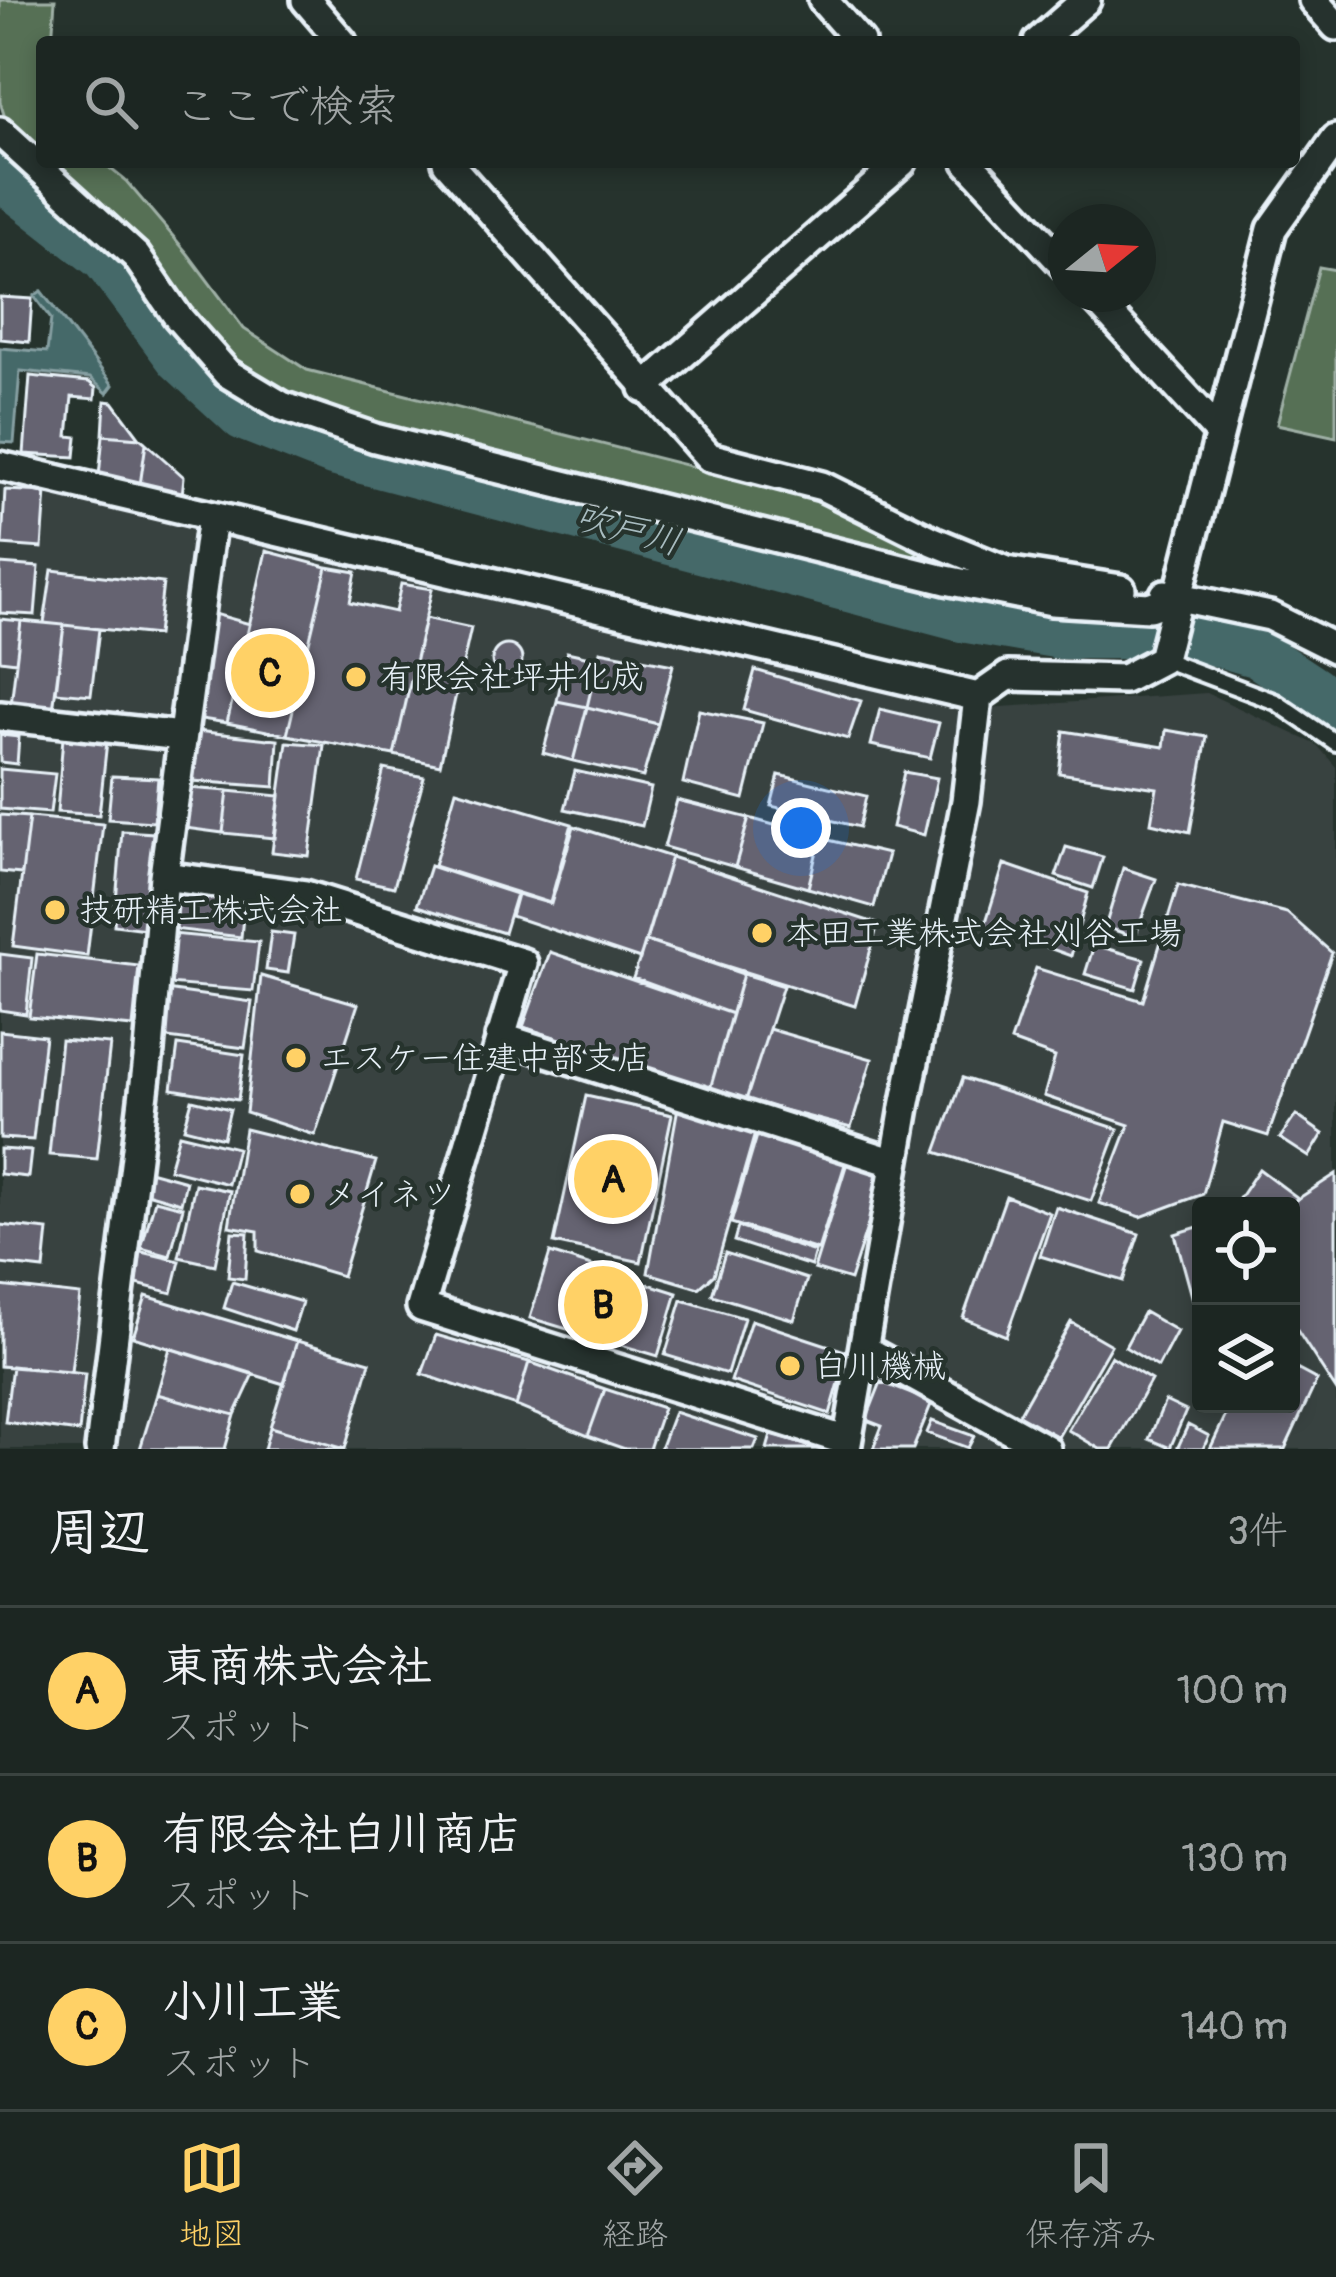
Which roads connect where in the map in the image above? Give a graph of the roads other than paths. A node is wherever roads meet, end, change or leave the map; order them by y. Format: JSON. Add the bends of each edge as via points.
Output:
{"nodes":[{"id":1,"x":306,"y":0,"type":"edge"},
{"id":2,"x":823,"y":0,"type":"edge"},
{"id":3,"x":1086,"y":0,"type":"edge"},
{"id":4,"x":1313,"y":0,"type":"edge"},
{"id":5,"x":1336,"y":26,"type":"edge"},
{"id":6,"x":337,"y":36,"type":"edge"},
{"id":7,"x":855,"y":36,"type":"edge"},
{"id":8,"x":1045,"y":36,"type":"edge"},
{"id":9,"x":0,"y":132,"type":"edge"},
{"id":10,"x":1336,"y":140,"type":"edge"},
{"id":11,"x":36,"y":165,"type":"edge"},
{"id":12,"x":39,"y":168,"type":"edge"},
{"id":13,"x":452,"y":168,"type":"edge"},
{"id":14,"x":895,"y":168,"type":"edge"},
{"id":15,"x":974,"y":168,"type":"edge"},
{"id":16,"x":1048,"y":248,"type":"edge"},
{"id":17,"x":1108,"y":312,"type":"edge"},
{"id":18,"x":644,"y":388,"type":"junction"},
{"id":19,"x":1219,"y":432,"type":"junction"},
{"id":20,"x":0,"y":466,"type":"edge"},
{"id":21,"x":212,"y":517,"type":"junction"},
{"id":22,"x":1179,"y":596,"type":"junction"},
{"id":23,"x":1333,"y":654,"type":"edge"},
{"id":24,"x":1162,"y":659,"type":"junction"},
{"id":25,"x":978,"y":697,"type":"junction"},
{"id":26,"x":0,"y":716,"type":"edge"},
{"id":27,"x":181,"y":736,"type":"junction"},
{"id":28,"x":1336,"y":743,"type":"edge"},
{"id":29,"x":164,"y":876,"type":"junction"},
{"id":30,"x":500,"y":1036,"type":"junction"},
{"id":31,"x":896,"y":1163,"type":"junction"},
{"id":32,"x":865,"y":1349,"type":"junction"},
{"id":33,"x":847,"y":1445,"type":"edge"},
{"id":34,"x":100,"y":1449,"type":"edge"},
{"id":35,"x":1046,"y":1449,"type":"edge"}],
"edges":[{"from":1,"to":6,"type":"street"},
{"from":2,"to":7,"type":"street"},
{"from":3,"to":8,"type":"street"},
{"from":4,"to":5,"type":"street"},
{"from":9,"to":11,"type":"street"},
{"from":10,"to":19,"type":"street","via":[[1272,229]]},
{"from":12,"to":22,"type":"street","via":[[136,256],[227,373],[282,406],[375,438],[946,580],[1052,601],[1149,607]]},
{"from":13,"to":18,"type":"street"},
{"from":14,"to":18,"type":"street"},
{"from":15,"to":16,"type":"street"},
{"from":17,"to":19,"type":"street"},
{"from":18,"to":22,"type":"street","via":[[709,457],[822,486],[1006,572]]},
{"from":19,"to":22,"type":"street"},
{"from":20,"to":21,"type":"street"},
{"from":21,"to":25,"type":"street"},
{"from":21,"to":27,"type":"street"},
{"from":22,"to":23,"type":"street","via":[[1270,616]]},
{"from":22,"to":24,"type":"street"},
{"from":24,"to":25,"type":"street","via":[[1124,679],[1008,676]]},
{"from":24,"to":28,"type":"lane","via":[[1276,702]]},
{"from":25,"to":31,"type":"street","via":[[966,801]]},
{"from":26,"to":27,"type":"street"},
{"from":27,"to":29,"type":"street"},
{"from":29,"to":30,"type":"street","via":[[305,895],[524,963]]},
{"from":29,"to":34,"type":"street"},
{"from":30,"to":31,"type":"street"},
{"from":30,"to":33,"type":"street","via":[[421,1307]]},
{"from":31,"to":32,"type":"street"},
{"from":32,"to":33,"type":"street"},
{"from":32,"to":35,"type":"street"}]}
